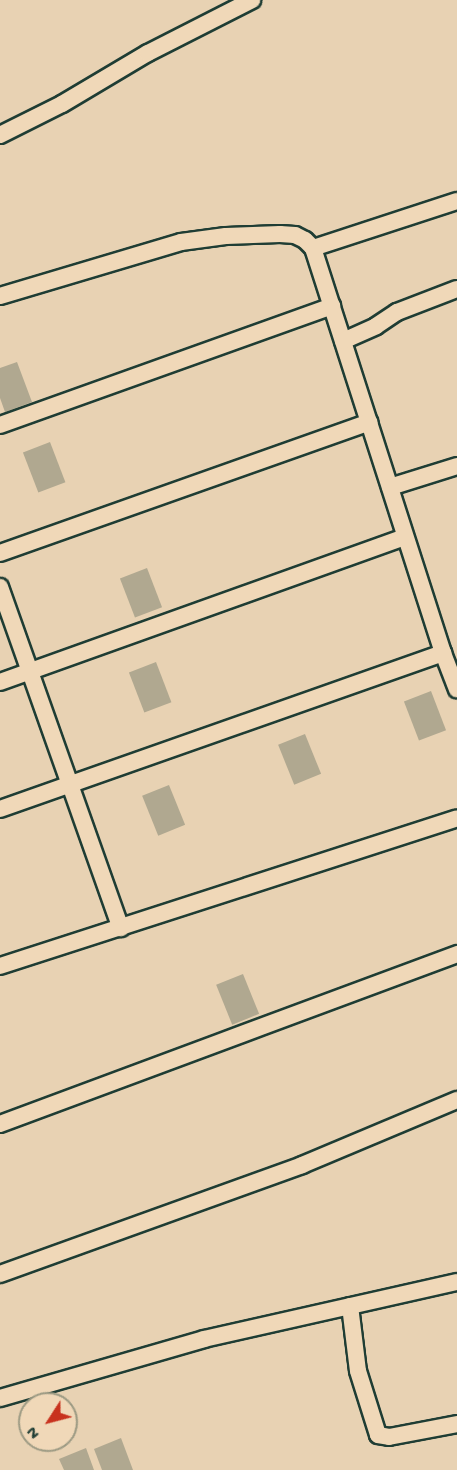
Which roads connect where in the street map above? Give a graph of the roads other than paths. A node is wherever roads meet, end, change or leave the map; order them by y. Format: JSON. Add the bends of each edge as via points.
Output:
{"nodes":[{"id":1,"x":252,"y":0,"type":"edge"},
{"id":2,"x":0,"y":135,"type":"edge"},
{"id":3,"x":457,"y":201,"type":"edge"},
{"id":4,"x":313,"y":248,"type":"junction"},
{"id":5,"x":457,"y":289,"type":"edge"},
{"id":6,"x":0,"y":296,"type":"edge"},
{"id":7,"x":332,"y":306,"type":"junction"},
{"id":8,"x":343,"y":341,"type":"junction"},
{"id":9,"x":369,"y":422,"type":"junction"},
{"id":10,"x":0,"y":425,"type":"edge"},
{"id":11,"x":457,"y":466,"type":"edge"},
{"id":12,"x":390,"y":487,"type":"junction"},
{"id":13,"x":405,"y":537,"type":"junction"},
{"id":14,"x":0,"y":553,"type":"edge"},
{"id":15,"x":0,"y":587,"type":"edge"},
{"id":16,"x":442,"y":653,"type":"junction"},
{"id":17,"x":29,"y":672,"type":"junction"},
{"id":18,"x":0,"y":682,"type":"edge"},
{"id":19,"x":457,"y":689,"type":"edge"},
{"id":20,"x":69,"y":785,"type":"junction"},
{"id":21,"x":0,"y":809,"type":"edge"},
{"id":22,"x":457,"y":818,"type":"edge"},
{"id":23,"x":121,"y":928,"type":"junction"},
{"id":24,"x":457,"y":954,"type":"edge"},
{"id":25,"x":0,"y":966,"type":"edge"},
{"id":26,"x":457,"y":1100,"type":"edge"},
{"id":27,"x":0,"y":1124,"type":"edge"},
{"id":28,"x":0,"y":1274,"type":"edge"},
{"id":29,"x":457,"y":1282,"type":"edge"},
{"id":30,"x":350,"y":1306,"type":"junction"},
{"id":31,"x":0,"y":1398,"type":"edge"},
{"id":32,"x":457,"y":1424,"type":"edge"}],
"edges":[{"from":1,"to":2,"type":"street"},
{"from":3,"to":4,"type":"street"},
{"from":4,"to":6,"type":"street","via":[[295,235],[280,234],[181,242]]},
{"from":4,"to":7,"type":"street"},
{"from":5,"to":8,"type":"street","via":[[397,312]]},
{"from":7,"to":8,"type":"street"},
{"from":7,"to":10,"type":"street"},
{"from":8,"to":9,"type":"street"},
{"from":9,"to":12,"type":"street"},
{"from":9,"to":14,"type":"street"},
{"from":11,"to":12,"type":"street"},
{"from":12,"to":13,"type":"street"},
{"from":13,"to":16,"type":"street"},
{"from":13,"to":17,"type":"street"},
{"from":15,"to":17,"type":"street"},
{"from":16,"to":19,"type":"street"},
{"from":16,"to":20,"type":"street"},
{"from":17,"to":18,"type":"street"},
{"from":17,"to":20,"type":"street"},
{"from":20,"to":21,"type":"street"},
{"from":20,"to":23,"type":"street"},
{"from":22,"to":23,"type":"street"},
{"from":23,"to":25,"type":"street"},
{"from":24,"to":27,"type":"street"},
{"from":26,"to":28,"type":"street","via":[[302,1166]]},
{"from":29,"to":30,"type":"street"},
{"from":30,"to":31,"type":"street","via":[[204,1339]]},
{"from":30,"to":32,"type":"street","via":[[358,1371],[378,1435],[389,1437]]}]}
